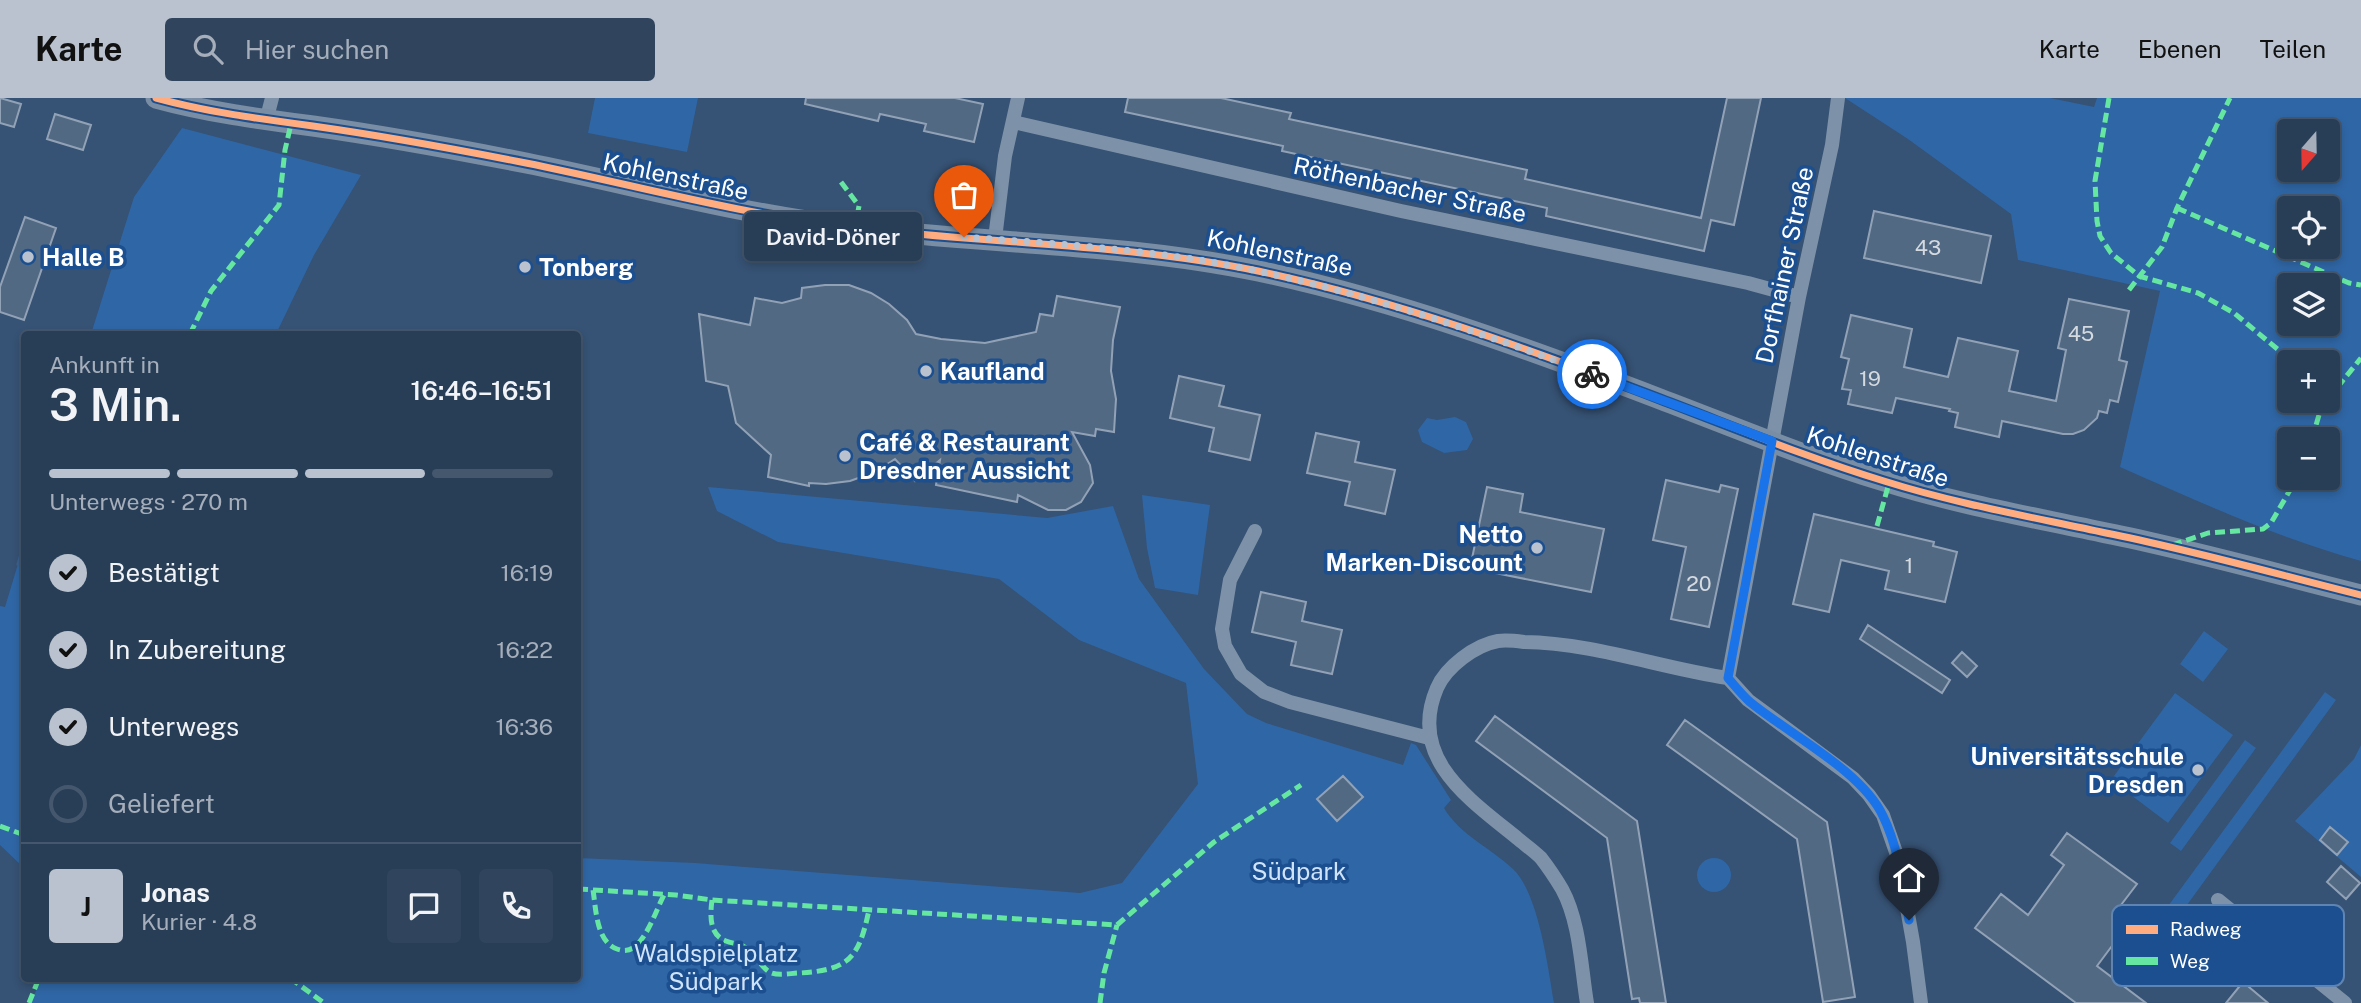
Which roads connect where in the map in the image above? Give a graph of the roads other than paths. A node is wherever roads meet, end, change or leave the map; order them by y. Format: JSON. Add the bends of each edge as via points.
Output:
{"nodes":[{"id":1,"x":156,"y":98,"type":"edge"},
{"id":2,"x":272,"y":98,"type":"edge"},
{"id":3,"x":1018,"y":98,"type":"edge"},
{"id":4,"x":1838,"y":98,"type":"edge"},
{"id":5,"x":266,"y":121,"type":"junction"},
{"id":6,"x":1013,"y":122,"type":"junction"},
{"id":7,"x":995,"y":239,"type":"junction"},
{"id":8,"x":1798,"y":297,"type":"junction"},
{"id":9,"x":1772,"y":441,"type":"junction"},
{"id":10,"x":1255,"y":531,"type":"dead end"},
{"id":11,"x":2361,"y":595,"type":"edge"},
{"id":12,"x":1728,"y":678,"type":"junction"},
{"id":13,"x":1429,"y":738,"type":"junction"},
{"id":14,"x":2218,"y":900,"type":"dead end"},
{"id":15,"x":2224,"y":905,"type":"edge"},
{"id":16,"x":2324,"y":986,"type":"edge"},
{"id":17,"x":1587,"y":1003,"type":"edge"},
{"id":18,"x":1921,"y":1003,"type":"edge"},
{"id":19,"x":2345,"y":1003,"type":"edge"}],
"edges":[{"from":1,"to":5,"type":"street","name":"Kohlenstraße"},
{"from":2,"to":5,"type":"street"},
{"from":3,"to":6,"type":"street"},
{"from":4,"to":8,"type":"street","name":"Dorfhainer Straße"},
{"from":5,"to":7,"type":"street","name":"Kohlenstraße","via":[[528,163],[776,217]]},
{"from":6,"to":7,"type":"street"},
{"from":6,"to":8,"type":"street","name":"Röthenbacher Straße"},
{"from":7,"to":9,"type":"street","name":"Kohlenstraße","via":[[1168,256],[1297,280],[1502,341]]},
{"from":8,"to":9,"type":"street","name":"Dorfhainer Straße"},
{"from":9,"to":11,"type":"street","name":"Kohlenstraße","via":[[1941,498],[2168,546]]},
{"from":9,"to":12,"type":"street","name":"Dorfhainer Straße"},
{"from":10,"to":13,"type":"street","via":[[1230,580],[1223,629],[1225,646],[1241,674],[1264,692],[1290,702]]},
{"from":12,"to":13,"type":"street","via":[[1604,651],[1497,641],[1462,657],[1443,676],[1429,711]]},
{"from":12,"to":18,"type":"street","via":[[1748,701],[1853,778],[1883,815],[1898,858]]},
{"from":13,"to":17,"type":"street","via":[[1455,785],[1540,857],[1563,890],[1573,919]]},
{"from":14,"to":15,"type":"street"},
{"from":16,"to":19,"type":"street"}]}
